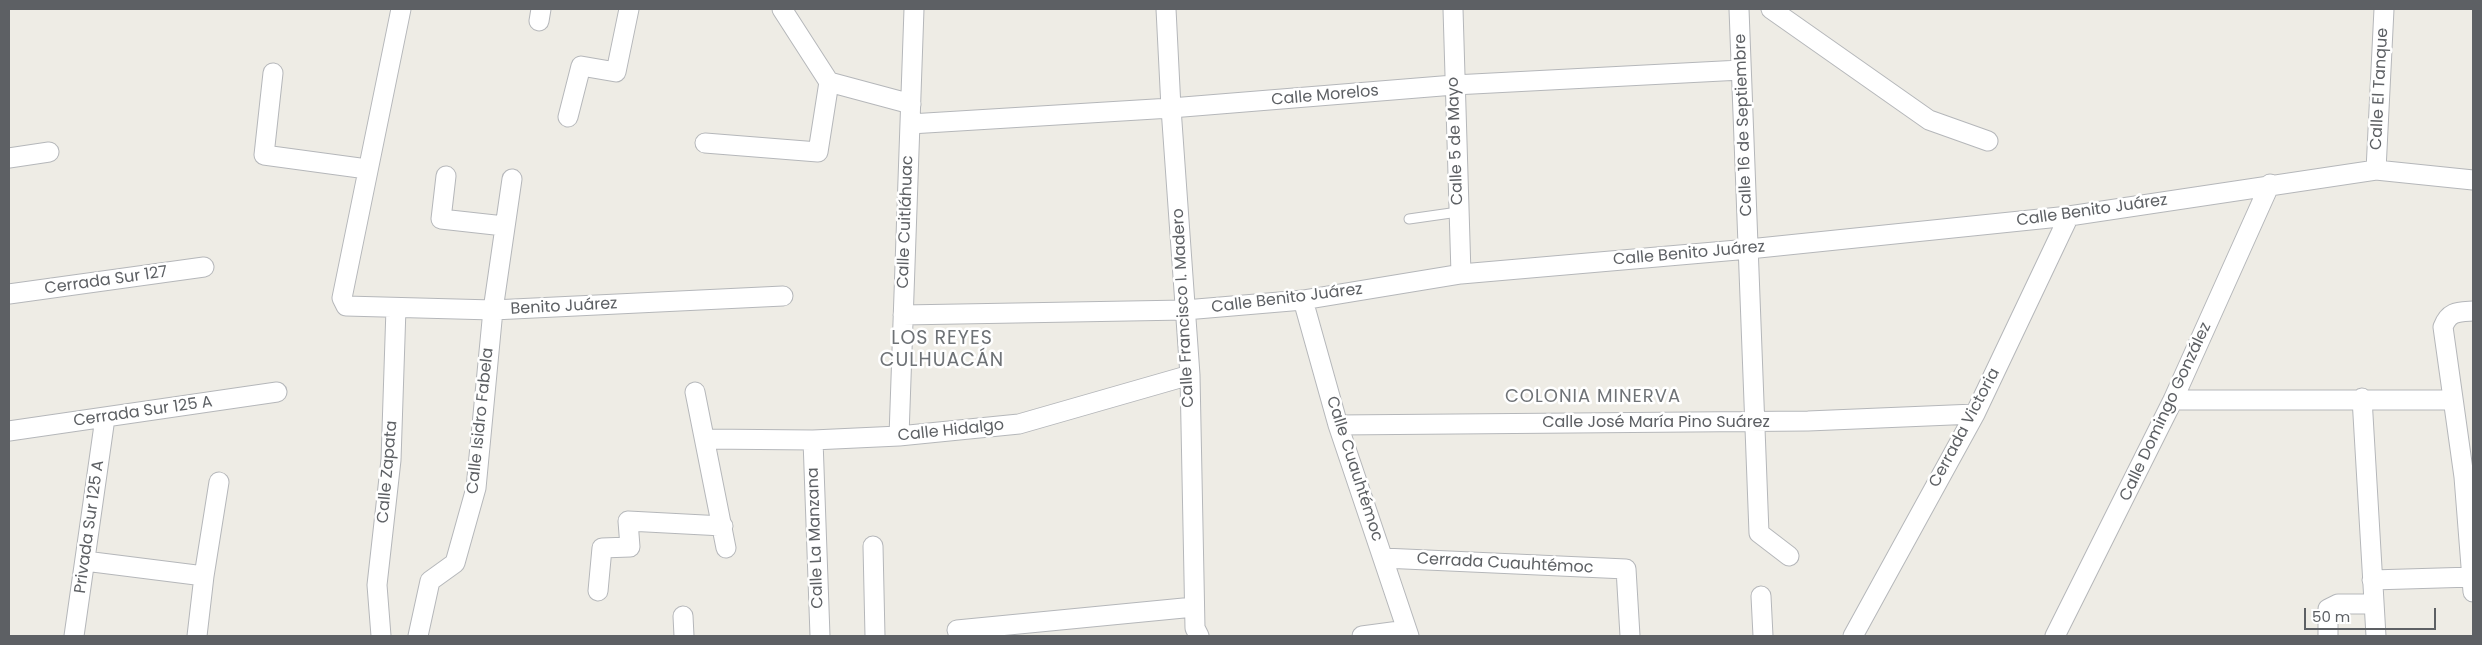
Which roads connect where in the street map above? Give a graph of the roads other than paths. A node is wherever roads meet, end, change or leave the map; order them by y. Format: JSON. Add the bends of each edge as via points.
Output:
{"nodes":[{"id":1,"x":401,"y":9,"type":"edge"},
{"id":2,"x":629,"y":9,"type":"edge"},
{"id":3,"x":782,"y":9,"type":"edge"},
{"id":4,"x":914,"y":9,"type":"edge"},
{"id":5,"x":1166,"y":9,"type":"edge"},
{"id":6,"x":1453,"y":9,"type":"edge"},
{"id":7,"x":1739,"y":9,"type":"edge"},
{"id":8,"x":1771,"y":9,"type":"edge"},
{"id":9,"x":2384,"y":9,"type":"edge"},
{"id":10,"x":1741,"y":70,"type":"junction"},
{"id":11,"x":273,"y":73,"type":"dead end"},
{"id":12,"x":829,"y":82,"type":"junction"},
{"id":13,"x":1454,"y":85,"type":"junction"},
{"id":14,"x":910,"y":104,"type":"junction"},
{"id":15,"x":1171,"y":108,"type":"junction"},
{"id":16,"x":568,"y":117,"type":"dead end"},
{"id":17,"x":910,"y":124,"type":"junction"},
{"id":18,"x":1988,"y":141,"type":"dead end"},
{"id":19,"x":705,"y":143,"type":"dead end"},
{"id":20,"x":49,"y":152,"type":"dead end"},
{"id":21,"x":9,"y":158,"type":"edge"},
{"id":22,"x":367,"y":170,"type":"junction"},
{"id":23,"x":2376,"y":170,"type":"junction"},
{"id":24,"x":446,"y":176,"type":"dead end"},
{"id":25,"x":512,"y":179,"type":"dead end"},
{"id":26,"x":2473,"y":180,"type":"edge"},
{"id":27,"x":2270,"y":184,"type":"junction"},
{"id":28,"x":1458,"y":212,"type":"junction"},
{"id":29,"x":2069,"y":216,"type":"junction"},
{"id":30,"x":1409,"y":218,"type":"dead end"},
{"id":31,"x":504,"y":226,"type":"junction"},
{"id":32,"x":1749,"y":249,"type":"junction"},
{"id":33,"x":204,"y":267,"type":"dead end"},
{"id":34,"x":1461,"y":274,"type":"junction"},
{"id":35,"x":9,"y":294,"type":"edge"},
{"id":36,"x":783,"y":296,"type":"dead end"},
{"id":37,"x":1303,"y":300,"type":"junction"},
{"id":38,"x":396,"y":308,"type":"junction"},
{"id":39,"x":494,"y":310,"type":"junction"},
{"id":40,"x":1186,"y":310,"type":"junction"},
{"id":41,"x":2473,"y":311,"type":"edge"},
{"id":42,"x":903,"y":315,"type":"junction"},
{"id":43,"x":1190,"y":375,"type":"junction"},
{"id":44,"x":277,"y":392,"type":"dead end"},
{"id":45,"x":695,"y":392,"type":"dead end"},
{"id":46,"x":2362,"y":398,"type":"junction"},
{"id":47,"x":2173,"y":400,"type":"junction"},
{"id":48,"x":2452,"y":400,"type":"junction"},
{"id":49,"x":1975,"y":414,"type":"junction"},
{"id":50,"x":105,"y":418,"type":"junction"},
{"id":51,"x":1755,"y":422,"type":"junction"},
{"id":52,"x":1338,"y":425,"type":"junction"},
{"id":53,"x":9,"y":431,"type":"edge"},
{"id":54,"x":899,"y":436,"type":"junction"},
{"id":55,"x":705,"y":439,"type":"junction"},
{"id":56,"x":813,"y":440,"type":"junction"},
{"id":57,"x":219,"y":482,"type":"dead end"},
{"id":58,"x":723,"y":526,"type":"junction"},
{"id":59,"x":873,"y":546,"type":"dead end"},
{"id":60,"x":726,"y":548,"type":"dead end"},
{"id":61,"x":1789,"y":556,"type":"dead end"},
{"id":62,"x":1383,"y":558,"type":"junction"},
{"id":63,"x":84,"y":561,"type":"junction"},
{"id":64,"x":204,"y":576,"type":"junction"},
{"id":65,"x":2372,"y":580,"type":"junction"},
{"id":66,"x":2473,"y":582,"type":"edge"},
{"id":67,"x":598,"y":591,"type":"dead end"},
{"id":68,"x":1761,"y":596,"type":"dead end"},
{"id":69,"x":2374,"y":604,"type":"junction"},
{"id":70,"x":1194,"y":607,"type":"junction"},
{"id":71,"x":682,"y":616,"type":"dead end"},
{"id":72,"x":956,"y":630,"type":"dead end"},
{"id":73,"x":1408,"y":633,"type":"edge"},
{"id":74,"x":74,"y":636,"type":"edge"},
{"id":75,"x":197,"y":636,"type":"edge"},
{"id":76,"x":381,"y":636,"type":"edge"},
{"id":77,"x":418,"y":636,"type":"edge"},
{"id":78,"x":684,"y":636,"type":"edge"},
{"id":79,"x":820,"y":636,"type":"edge"},
{"id":80,"x":875,"y":636,"type":"edge"},
{"id":81,"x":1199,"y":636,"type":"edge"},
{"id":82,"x":1362,"y":636,"type":"edge"},
{"id":83,"x":1630,"y":636,"type":"edge"},
{"id":84,"x":1763,"y":636,"type":"edge"},
{"id":85,"x":1853,"y":636,"type":"edge"},
{"id":86,"x":2055,"y":636,"type":"edge"},
{"id":87,"x":2328,"y":636,"type":"edge"},
{"id":88,"x":2376,"y":636,"type":"edge"}],
"edges":[{"from":1,"to":22,"type":"street"},
{"from":2,"to":16,"type":"street","via":[[616,72],[581,66]]},
{"from":3,"to":12,"type":"street"},
{"from":4,"to":14,"type":"street","name":"Calle Cuitláhuac"},
{"from":5,"to":15,"type":"street","name":"Calle Francisco I. Madero"},
{"from":6,"to":13,"type":"street","name":"Calle 5 de Mayo"},
{"from":7,"to":10,"type":"street","name":"Calle 16 de Septiembre"},
{"from":8,"to":18,"type":"street","via":[[1929,120]]},
{"from":9,"to":23,"type":"street","name":"Calle El Tanque"},
{"from":10,"to":13,"type":"street","name":"Calle Morelos"},
{"from":10,"to":32,"type":"street","name":"Calle 16 de Septiembre"},
{"from":11,"to":22,"type":"street","via":[[264,155]]},
{"from":12,"to":14,"type":"street"},
{"from":12,"to":19,"type":"street","via":[[818,152]]},
{"from":13,"to":15,"type":"street","name":"Calle Morelos"},
{"from":13,"to":28,"type":"street","name":"Calle 5 de Mayo"},
{"from":14,"to":17,"type":"street","name":"Calle Cuitláhuac"},
{"from":15,"to":17,"type":"street","name":"Calle Morelos"},
{"from":15,"to":40,"type":"street","name":"Calle Francisco I. Madero"},
{"from":17,"to":42,"type":"street","name":"Calle Cuitláhuac"},
{"from":20,"to":21,"type":"street"},
{"from":22,"to":38,"type":"street","name":"Benito Juárez","via":[[342,298],[346,306]]},
{"from":23,"to":26,"type":"street","name":"Calle Benito Juárez"},
{"from":23,"to":27,"type":"street","name":"Calle Benito Juárez"},
{"from":24,"to":31,"type":"street","via":[[441,219]]},
{"from":25,"to":31,"type":"street","name":"Calle Isidro Fabela"},
{"from":27,"to":29,"type":"street","name":"Calle Benito Juárez"},
{"from":27,"to":47,"type":"street","name":"Calle Domingo González"},
{"from":28,"to":30,"type":"lane"},
{"from":28,"to":34,"type":"street","name":"Calle 5 de Mayo"},
{"from":29,"to":32,"type":"street","name":"Calle Benito Juárez"},
{"from":29,"to":49,"type":"street","name":"Cerrada Victoria"},
{"from":31,"to":39,"type":"street","name":"Calle Isidro Fabela"},
{"from":32,"to":34,"type":"street","name":"Calle Benito Juárez"},
{"from":32,"to":51,"type":"street","name":"Calle 16 de Septiembre"},
{"from":33,"to":35,"type":"street","name":"Cerrada Sur 127"},
{"from":34,"to":37,"type":"street","name":"Calle Benito Juárez"},
{"from":36,"to":39,"type":"street","name":"Benito Juárez"},
{"from":37,"to":40,"type":"street","name":"Calle Benito Juárez"},
{"from":37,"to":52,"type":"street","name":"Calle Cuauhtémoc"},
{"from":38,"to":39,"type":"street","name":"Benito Juárez"},
{"from":38,"to":76,"type":"street","name":"Calle Zapata","via":[[391,460],[377,585]]},
{"from":39,"to":77,"type":"street","name":"Calle Isidro Fabela","via":[[476,488],[455,562],[430,581]]},
{"from":40,"to":42,"type":"street","name":"Calle Benito Juárez"},
{"from":40,"to":43,"type":"street","name":"Calle Francisco I. Madero"},
{"from":41,"to":48,"type":"street","via":[[2452,312],[2443,326]]},
{"from":42,"to":54,"type":"street","name":"Calle Cuitláhuac"},
{"from":43,"to":54,"type":"street","name":"Calle Hidalgo","via":[[1019,424]]},
{"from":43,"to":70,"type":"street","name":"Calle Francisco I. Madero"},
{"from":44,"to":50,"type":"street","name":"Cerrada Sur 125 A"},
{"from":45,"to":55,"type":"street"},
{"from":46,"to":47,"type":"street"},
{"from":46,"to":48,"type":"street"},
{"from":46,"to":65,"type":"street"},
{"from":47,"to":86,"type":"street","name":"Calle Domingo González"},
{"from":48,"to":66,"type":"street","via":[[2464,477]]},
{"from":49,"to":51,"type":"street","name":"Calle José María Pino Suárez"},
{"from":49,"to":85,"type":"street","name":"Cerrada Victoria"},
{"from":50,"to":53,"type":"street","name":"Cerrada Sur 125 A"},
{"from":50,"to":63,"type":"street","name":"Privada Sur 125 A"},
{"from":51,"to":52,"type":"street","name":"Calle José María Pino Suárez"},
{"from":51,"to":61,"type":"street","name":"Calle 16 de Septiembre","via":[[1760,533]]},
{"from":52,"to":62,"type":"street","name":"Calle Cuauhtémoc"},
{"from":54,"to":56,"type":"street","name":"Calle Hidalgo"},
{"from":55,"to":56,"type":"street","name":"Calle Hidalgo"},
{"from":55,"to":58,"type":"street"},
{"from":56,"to":79,"type":"street","name":"Calle La Manzana"},
{"from":57,"to":64,"type":"street"},
{"from":58,"to":60,"type":"street"},
{"from":58,"to":67,"type":"street","via":[[628,522],[630,547],[602,548]]},
{"from":59,"to":80,"type":"street"},
{"from":62,"to":73,"type":"street","name":"Calle Cuauhtémoc"},
{"from":62,"to":83,"type":"street","name":"Cerrada Cuauhtémoc","via":[[1626,569]]},
{"from":63,"to":64,"type":"street"},
{"from":63,"to":74,"type":"street","name":"Privada Sur 125 A"},
{"from":64,"to":75,"type":"street"},
{"from":65,"to":66,"type":"street"},
{"from":65,"to":69,"type":"street"},
{"from":68,"to":84,"type":"street"},
{"from":69,"to":87,"type":"street","via":[[2338,604],[2328,609]]},
{"from":69,"to":88,"type":"street"},
{"from":70,"to":72,"type":"street"},
{"from":70,"to":81,"type":"street","name":"Calle Francisco I. Madero","via":[[1195,628]]},
{"from":71,"to":78,"type":"street"},
{"from":73,"to":82,"type":"street"}]}
